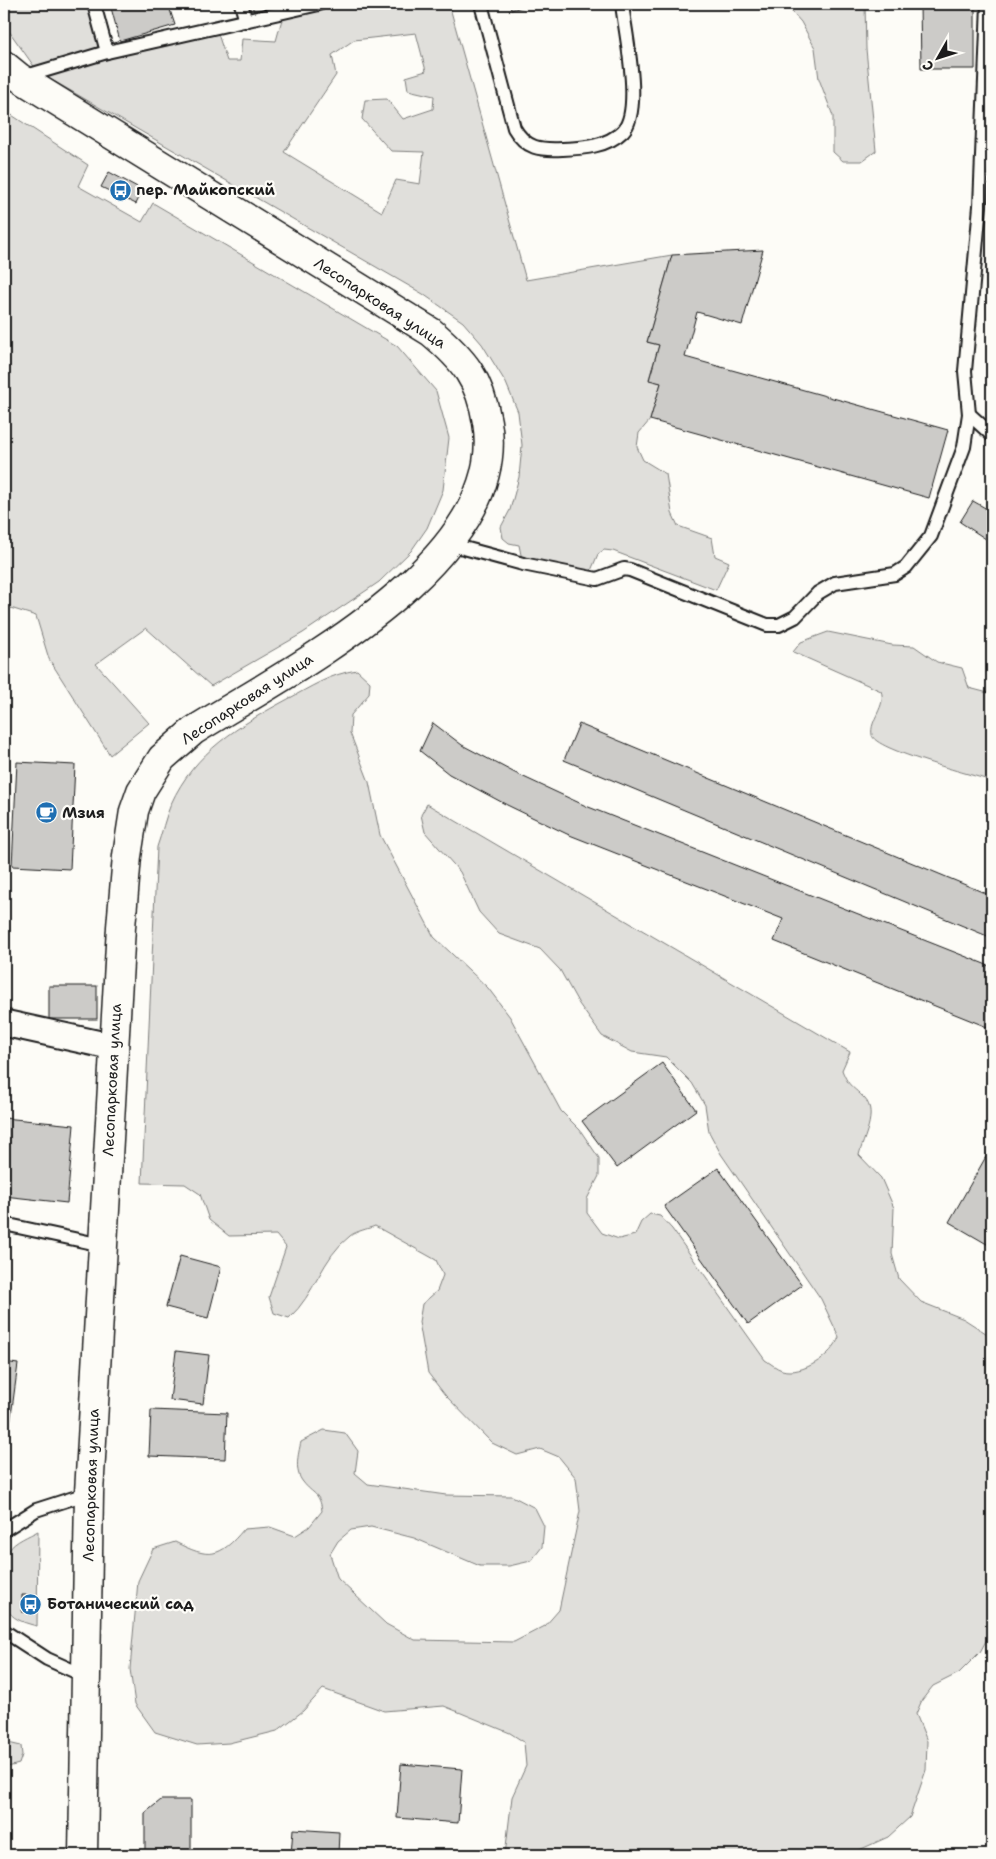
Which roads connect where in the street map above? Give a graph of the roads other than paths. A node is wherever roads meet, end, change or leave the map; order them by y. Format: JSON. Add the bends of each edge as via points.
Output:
{"nodes":[{"id":1,"x":94,"y":4,"type":"edge"},
{"id":2,"x":241,"y":4,"type":"edge"},
{"id":3,"x":319,"y":4,"type":"edge"},
{"id":4,"x":481,"y":4,"type":"edge"},
{"id":5,"x":622,"y":4,"type":"edge"},
{"id":6,"x":988,"y":4,"type":"edge"},
{"id":7,"x":246,"y":21,"type":"junction"},
{"id":8,"x":107,"y":52,"type":"junction"},
{"id":9,"x":12,"y":72,"type":"edge"},
{"id":10,"x":969,"y":414,"type":"junction"},
{"id":11,"x":992,"y":435,"type":"edge"},
{"id":12,"x":449,"y":544,"type":"junction"},
{"id":13,"x":4,"y":1023,"type":"edge"},
{"id":14,"x":114,"y":1047,"type":"junction"},
{"id":15,"x":4,"y":1224,"type":"edge"},
{"id":16,"x":102,"y":1246,"type":"junction"},
{"id":17,"x":89,"y":1493,"type":"junction"},
{"id":18,"x":10,"y":1522,"type":"edge"},
{"id":19,"x":4,"y":1530,"type":"edge"},
{"id":20,"x":4,"y":1631,"type":"edge"},
{"id":21,"x":85,"y":1676,"type":"junction"},
{"id":22,"x":83,"y":1855,"type":"edge"}],
"edges":[{"from":1,"to":8,"type":"lane"},
{"from":2,"to":7,"type":"lane"},
{"from":3,"to":7,"type":"lane"},
{"from":4,"to":5,"type":"lane","via":[[514,128],[520,139],[538,149],[603,144],[624,130],[632,109]]},
{"from":6,"to":10,"type":"lane","via":[[980,206],[965,371]]},
{"from":7,"to":8,"type":"lane"},
{"from":8,"to":9,"type":"lane"},
{"from":9,"to":12,"type":"main road","name":"Лесопарковая улица","via":[[431,332],[451,349],[479,386],[490,449],[487,473],[478,496]]},
{"from":10,"to":11,"type":"lane"},
{"from":10,"to":12,"type":"lane","via":[[964,447],[931,536],[921,552],[895,574],[835,583],[779,625],[767,624],[630,570],[624,569],[597,579]]},
{"from":12,"to":14,"type":"main road","name":"Лесопарковая улица","via":[[365,621],[193,731],[162,758],[151,774],[134,811],[130,832]]},
{"from":13,"to":14,"type":"street"},
{"from":14,"to":16,"type":"main road","name":"Лесопарковая улица"},
{"from":15,"to":16,"type":"lane"},
{"from":16,"to":17,"type":"main road","name":"Лесопарковая улица"},
{"from":17,"to":18,"type":"lane"},
{"from":17,"to":21,"type":"main road","name":"Лесопарковая улица"},
{"from":18,"to":19,"type":"lane"},
{"from":20,"to":21,"type":"lane","via":[[47,1659]]},
{"from":21,"to":22,"type":"main road","name":"Лесопарковая улица"}]}
